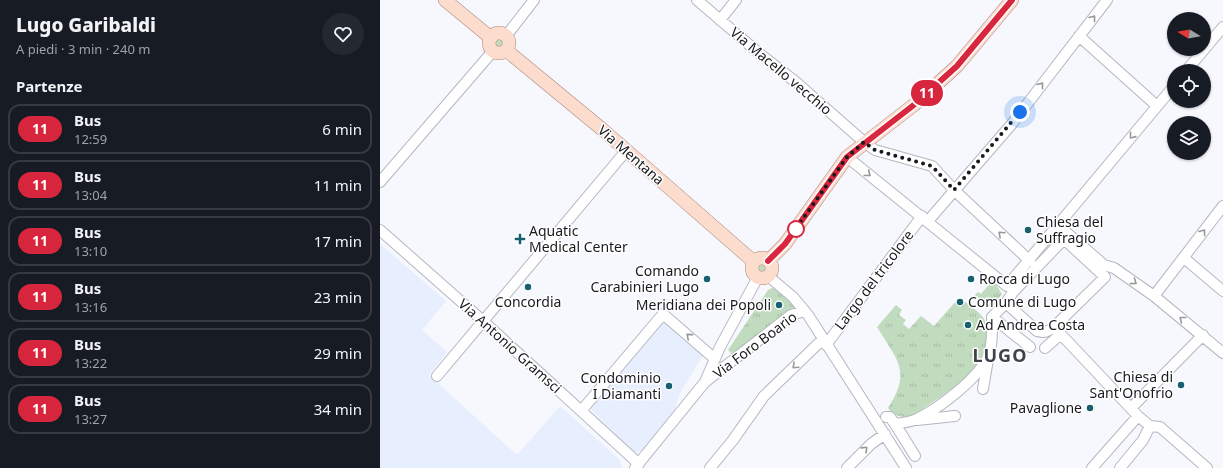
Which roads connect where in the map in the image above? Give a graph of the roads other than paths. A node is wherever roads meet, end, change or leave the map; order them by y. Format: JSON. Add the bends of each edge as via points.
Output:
{"nodes":[{"id":1,"x":445,"y":0,"type":"edge"},
{"id":2,"x":534,"y":0,"type":"edge"},
{"id":3,"x":697,"y":0,"type":"edge"},
{"id":4,"x":736,"y":0,"type":"edge"},
{"id":5,"x":1012,"y":0,"type":"edge"},
{"id":6,"x":1107,"y":0,"type":"edge"},
{"id":7,"x":720,"y":20,"type":"junction"},
{"id":8,"x":1223,"y":27,"type":"edge"},
{"id":9,"x":506,"y":36,"type":"junction"},
{"id":10,"x":1079,"y":36,"type":"junction"},
{"id":11,"x":491,"y":38,"type":"junction"},
{"id":12,"x":499,"y":51,"type":"junction"},
{"id":13,"x":1192,"y":64,"type":"edge"},
{"id":14,"x":1167,"y":94,"type":"edge"},
{"id":15,"x":1157,"y":106,"type":"junction"},
{"id":16,"x":864,"y":142,"type":"junction"},
{"id":17,"x":626,"y":151,"type":"junction"},
{"id":18,"x":847,"y":157,"type":"junction"},
{"id":19,"x":380,"y":182,"type":"edge"},
{"id":20,"x":954,"y":190,"type":"junction"},
{"id":21,"x":1223,"y":206,"type":"edge"},
{"id":22,"x":925,"y":218,"type":"junction"},
{"id":23,"x":1059,"y":226,"type":"junction"},
{"id":24,"x":380,"y":230,"type":"edge"},
{"id":25,"x":1184,"y":258,"type":"junction"},
{"id":26,"x":768,"y":261,"type":"junction"},
{"id":27,"x":1030,"y":261,"type":"junction"},
{"id":28,"x":754,"y":262,"type":"junction"},
{"id":29,"x":1114,"y":268,"type":"junction"},
{"id":30,"x":763,"y":276,"type":"junction"},
{"id":31,"x":1105,"y":277,"type":"junction"},
{"id":32,"x":1007,"y":286,"type":"junction"},
{"id":33,"x":1223,"y":291,"type":"edge"},
{"id":34,"x":1154,"y":296,"type":"junction"},
{"id":35,"x":1006,"y":303,"type":"junction"},
{"id":36,"x":805,"y":311,"type":"junction"},
{"id":37,"x":992,"y":317,"type":"junction"},
{"id":38,"x":484,"y":321,"type":"junction"},
{"id":39,"x":1057,"y":330,"type":"junction"},
{"id":40,"x":1202,"y":335,"type":"junction"},
{"id":41,"x":826,"y":344,"type":"junction"},
{"id":42,"x":1030,"y":347,"type":"dead end"},
{"id":43,"x":1045,"y":348,"type":"dead end"},
{"id":44,"x":1223,"y":353,"type":"edge"},
{"id":45,"x":989,"y":355,"type":"junction"},
{"id":46,"x":715,"y":359,"type":"junction"},
{"id":47,"x":437,"y":376,"type":"dead end"},
{"id":48,"x":705,"y":382,"type":"junction"},
{"id":49,"x":983,"y":389,"type":"dead end"},
{"id":50,"x":1131,"y":408,"type":"junction"},
{"id":51,"x":581,"y":411,"type":"junction"},
{"id":52,"x":955,"y":416,"type":"dead end"},
{"id":53,"x":1138,"y":416,"type":"junction"},
{"id":54,"x":886,"y":417,"type":"dead end"},
{"id":55,"x":911,"y":421,"type":"junction"},
{"id":56,"x":896,"y":424,"type":"junction"},
{"id":57,"x":1150,"y":426,"type":"junction"},
{"id":58,"x":885,"y":434,"type":"junction"},
{"id":59,"x":915,"y":456,"type":"dead end"},
{"id":60,"x":637,"y":466,"type":"edge"},
{"id":61,"x":710,"y":468,"type":"edge"},
{"id":62,"x":847,"y":468,"type":"edge"},
{"id":63,"x":906,"y":468,"type":"edge"},
{"id":64,"x":1092,"y":468,"type":"edge"},
{"id":65,"x":1120,"y":468,"type":"edge"},
{"id":66,"x":1207,"y":468,"type":"edge"}],
"edges":[{"from":1,"to":11,"type":"main road"},
{"from":2,"to":9,"type":"street"},
{"from":3,"to":7,"type":"street","name":"Via Macello vecchio"},
{"from":4,"to":7,"type":"street"},
{"from":5,"to":16,"type":"main road","via":[[957,66],[915,104]]},
{"from":10,"to":6,"type":"street","name":"Largo del tricolore","one_way":true},
{"from":7,"to":16,"type":"street","name":"Via Macello vecchio"},
{"from":8,"to":13,"type":"street"},
{"from":9,"to":11,"type":"main road","via":[[498,34]]},
{"from":9,"to":12,"type":"main road","via":[[509,45]]},
{"from":10,"to":15,"type":"street"},
{"from":20,"to":10,"type":"street","name":"Largo del tricolore","one_way":true,"via":[[1011,125]]},
{"from":11,"to":12,"type":"main road","via":[[490,46]]},
{"from":12,"to":17,"type":"main road","name":"Via Mentana"},
{"from":12,"to":19,"type":"street"},
{"from":14,"to":15,"type":"street"},
{"from":15,"to":23,"type":"street","one_way":true},
{"from":16,"to":18,"type":"main road"},
{"from":16,"to":20,"type":"street","name":"Via Macello vecchio","via":[[875,150],[932,166]]},
{"from":17,"to":28,"type":"main road","name":"Via Mentana"},
{"from":17,"to":38,"type":"street"},
{"from":18,"to":22,"type":"street","one_way":true},
{"from":18,"to":26,"type":"main road","via":[[785,244]]},
{"from":20,"to":22,"type":"street","name":"Largo del tricolore"},
{"from":27,"to":20,"type":"street","name":"Via Macello vecchio","one_way":true},
{"from":25,"to":21,"type":"street","one_way":true},
{"from":22,"to":32,"type":"street"},
{"from":22,"to":41,"type":"street","name":"Largo del tricolore"},
{"from":23,"to":27,"type":"street"},
{"from":23,"to":29,"type":"street","via":[[1104,264]]},
{"from":24,"to":38,"type":"street","name":"Via Antonio Gramsci"},
{"from":25,"to":33,"type":"street"},
{"from":25,"to":34,"type":"street"},
{"from":26,"to":28,"type":"main road","via":[[760,259]]},
{"from":26,"to":30,"type":"main road","via":[[772,269]]},
{"from":27,"to":32,"type":"street"},
{"from":28,"to":30,"type":"main road","via":[[753,271]]},
{"from":29,"to":31,"type":"street"},
{"from":29,"to":34,"type":"street","one_way":true},
{"from":30,"to":36,"type":"street","via":[[793,297]]},
{"from":30,"to":46,"type":"street","name":"Via Foro Boario"},
{"from":31,"to":35,"type":"street","via":[[1064,239],[1013,292]]},
{"from":31,"to":39,"type":"street"},
{"from":32,"to":35,"type":"street"},
{"from":40,"to":34,"type":"street","one_way":true},
{"from":35,"to":37,"type":"street"},
{"from":35,"to":39,"type":"street","via":[[1036,331],[1043,333]]},
{"from":36,"to":41,"type":"street"},
{"from":36,"to":48,"type":"street","name":"Via Foro Boario","via":[[791,315]]},
{"from":37,"to":42,"type":"street"},
{"from":37,"to":45,"type":"street"},
{"from":38,"to":47,"type":"street"},
{"from":38,"to":51,"type":"street","name":"Via Antonio Gramsci"},
{"from":39,"to":43,"type":"street"},
{"from":39,"to":50,"type":"street"},
{"from":40,"to":44,"type":"street"},
{"from":40,"to":50,"type":"street"},
{"from":41,"to":58,"type":"street"},
{"from":41,"to":61,"type":"street","name":"Largo del tricolore","one_way":true,"via":[[764,396]]},
{"from":45,"to":49,"type":"street"},
{"from":45,"to":55,"type":"street","via":[[971,380],[958,392]]},
{"from":46,"to":48,"type":"street","name":"Via Foro Boario"},
{"from":46,"to":51,"type":"street","one_way":true,"via":[[663,314]]},
{"from":48,"to":60,"type":"street","name":"Via Foro Boario"},
{"from":50,"to":53,"type":"street"},
{"from":51,"to":60,"type":"street","name":"Via Antonio Gramsci"},
{"from":52,"to":55,"type":"street"},
{"from":53,"to":57,"type":"street"},
{"from":53,"to":64,"type":"street","via":[[1118,432]]},
{"from":54,"to":56,"type":"street","via":[[890,417]]},
{"from":55,"to":56,"type":"street"},
{"from":56,"to":59,"type":"street"},
{"from":57,"to":65,"type":"street","via":[[1143,440]]},
{"from":57,"to":66,"type":"street","via":[[1160,427]]},
{"from":62,"to":58,"type":"street","one_way":true,"via":[[862,451]]},
{"from":58,"to":63,"type":"street"}]}
